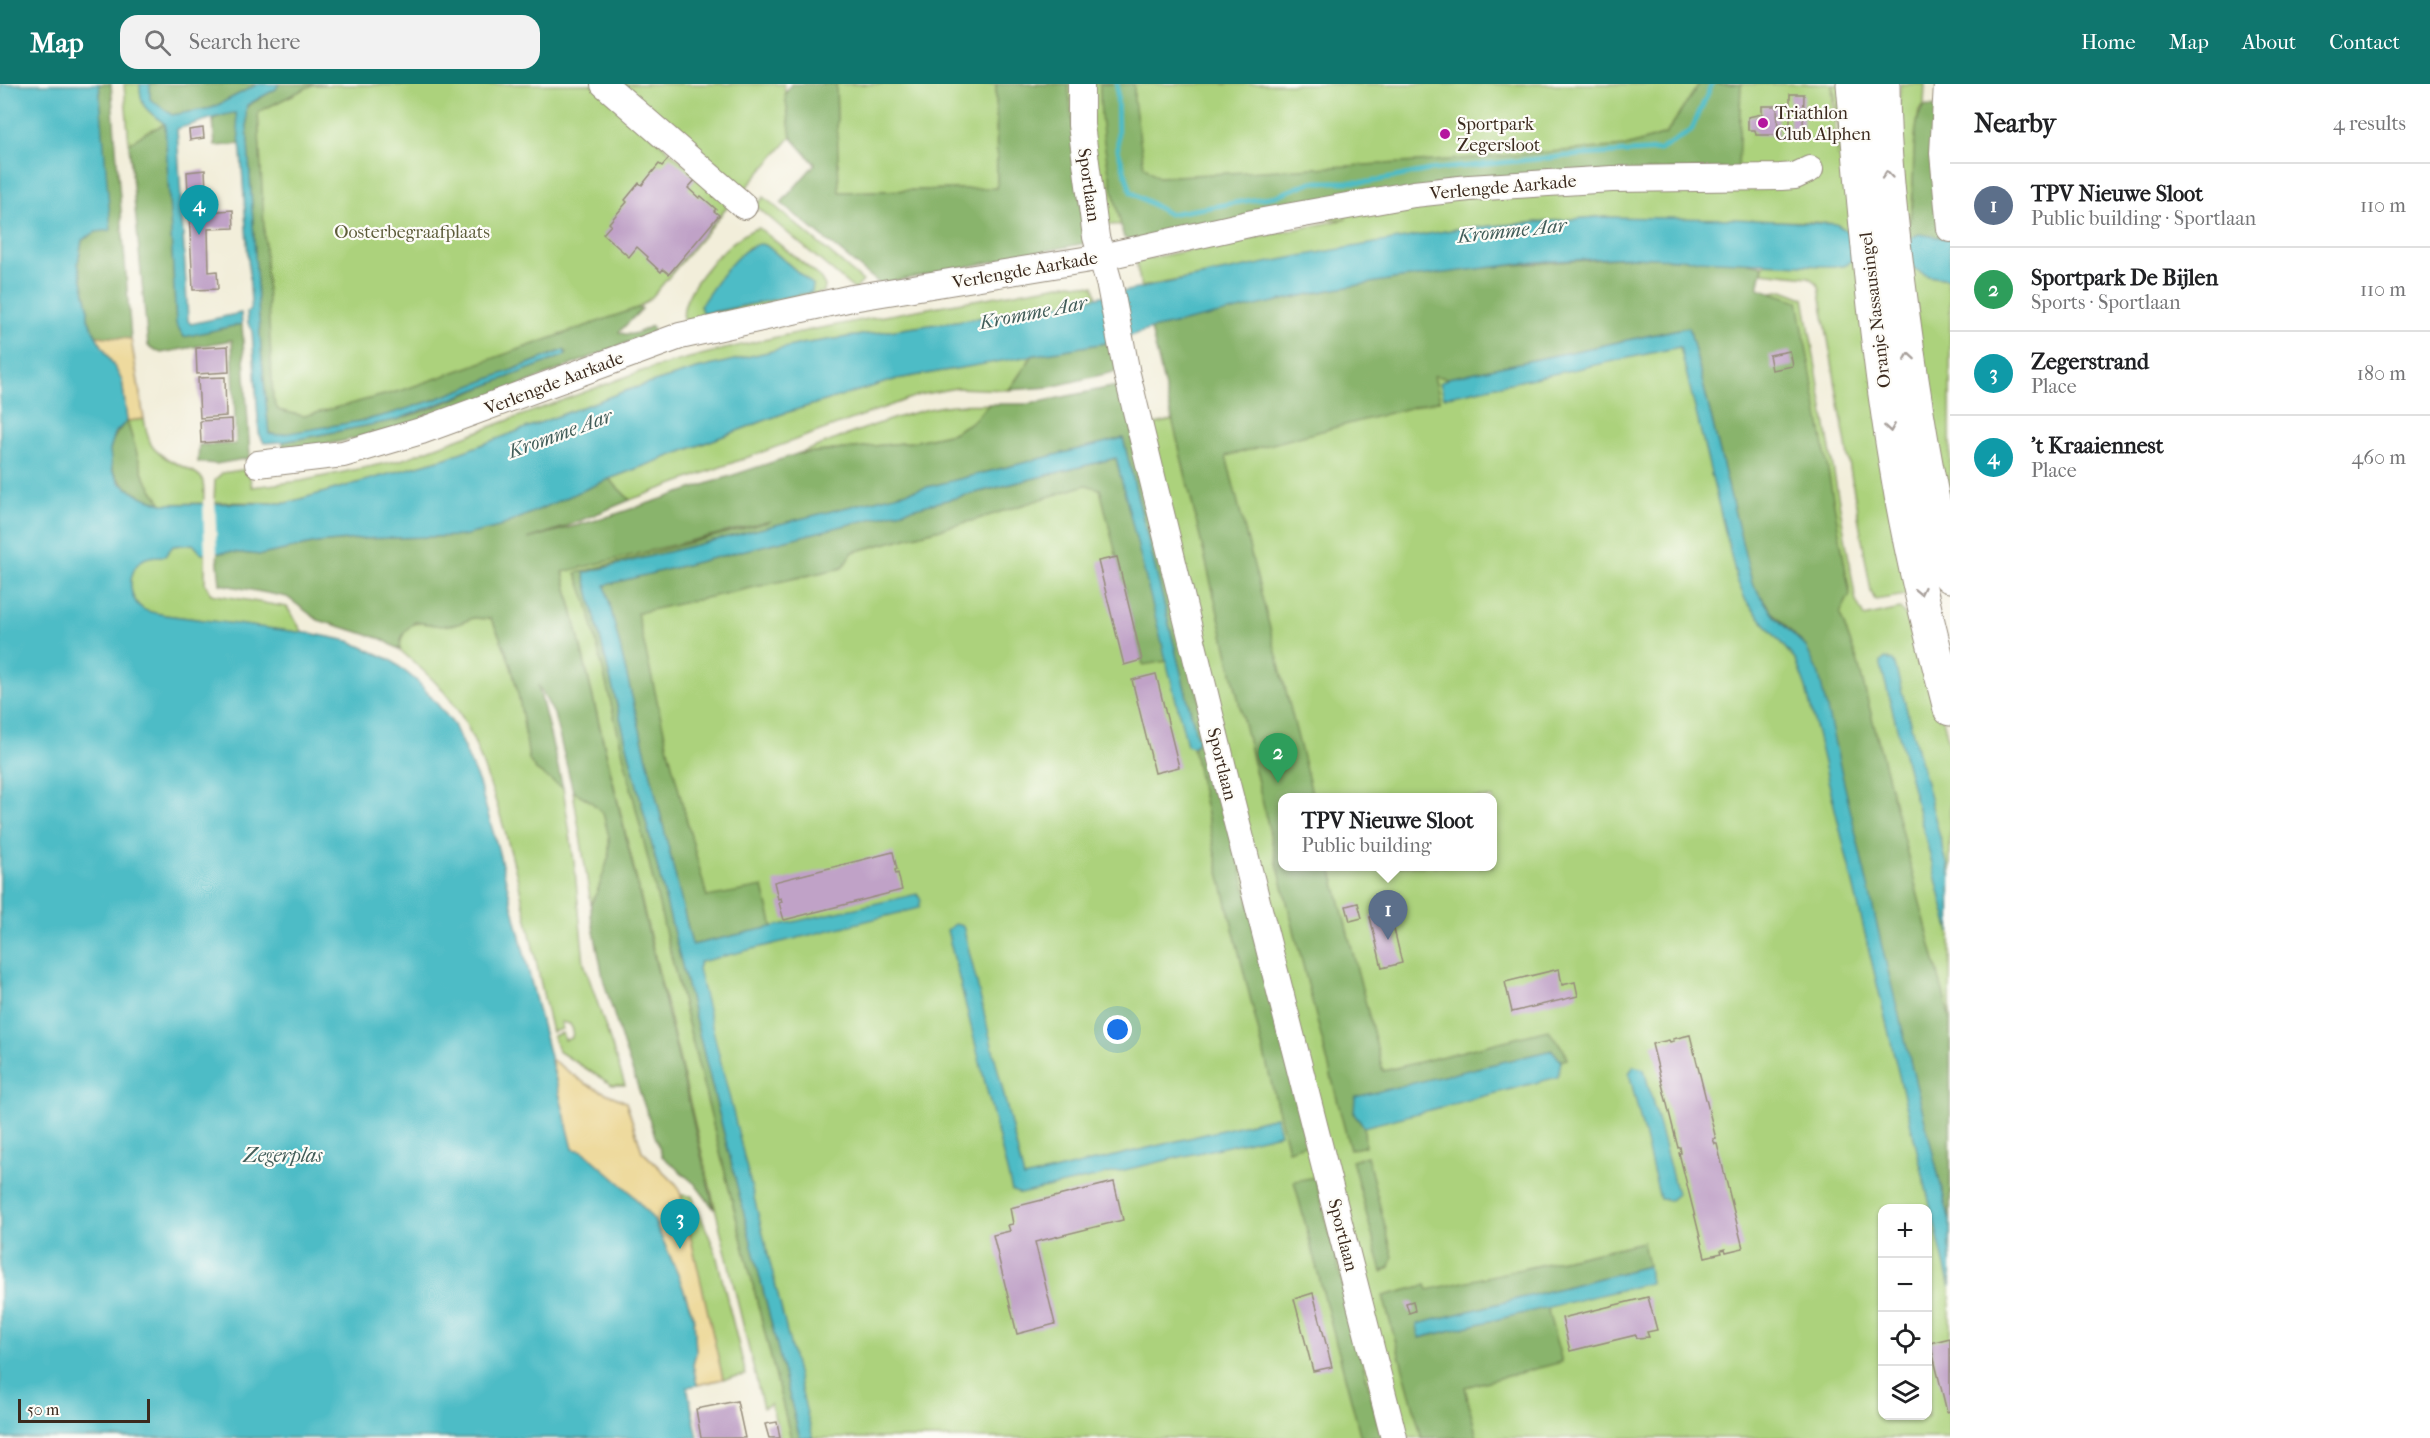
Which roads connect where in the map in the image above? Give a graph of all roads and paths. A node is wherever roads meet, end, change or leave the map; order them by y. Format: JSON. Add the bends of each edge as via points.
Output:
{"nodes":[{"id":1,"x":604,"y":84,"type":"edge"},
{"id":2,"x":1081,"y":84,"type":"edge"},
{"id":3,"x":1853,"y":84,"type":"edge"},
{"id":4,"x":1883,"y":84,"type":"edge"},
{"id":5,"x":1947,"y":84,"type":"edge"},
{"id":6,"x":1810,"y":169,"type":"dead end"},
{"id":7,"x":1947,"y":185,"type":"edge"},
{"id":8,"x":744,"y":206,"type":"dead end"},
{"id":9,"x":1950,"y":229,"type":"edge"},
{"id":10,"x":1879,"y":232,"type":"junction"},
{"id":11,"x":1102,"y":257,"type":"junction"},
{"id":12,"x":1883,"y":268,"type":"junction"},
{"id":13,"x":258,"y":464,"type":"dead end"},
{"id":14,"x":1945,"y":529,"type":"edge"},
{"id":15,"x":1908,"y":534,"type":"junction"},
{"id":16,"x":1950,"y":576,"type":"edge"},
{"id":17,"x":1950,"y":709,"type":"edge"},
{"id":18,"x":1394,"y":1438,"type":"edge"}],
"edges":[{"from":1,"to":8,"type":"street"},
{"from":2,"to":11,"type":"street","name":"Sportlaan","via":[[1081,125]]},
{"from":3,"to":10,"type":"main road","name":"Oranje Nassausingel"},
{"from":10,"to":4,"type":"main road","name":"Oranje Nassausingel","one_way":true},
{"from":5,"to":7,"type":"street","via":[[1943,153]]},
{"from":6,"to":11,"type":"street","name":"Verlengde Aarkade","via":[[1781,177],[1611,179],[1414,194],[1253,223]]},
{"from":7,"to":9,"type":"street"},
{"from":10,"to":12,"type":"main road","name":"Oranje Nassausingel"},
{"from":11,"to":13,"type":"street","name":"Verlengde Aarkade","via":[[852,298],[680,336],[421,431],[343,454]]},
{"from":11,"to":18,"type":"street","name":"Sportlaan","via":[[1226,780]]},
{"from":14,"to":12,"type":"main road","name":"Oranje Nassausingel","one_way":true,"via":[[1906,340]]},
{"from":12,"to":15,"type":"main road","name":"Oranje Nassausingel","one_way":true,"via":[[1881,371]]},
{"from":14,"to":15,"type":"street"},
{"from":14,"to":16,"type":"main road","name":"Oranje Nassausingel"},
{"from":15,"to":17,"type":"main road","name":"Oranje Nassausingel","one_way":true}]}
